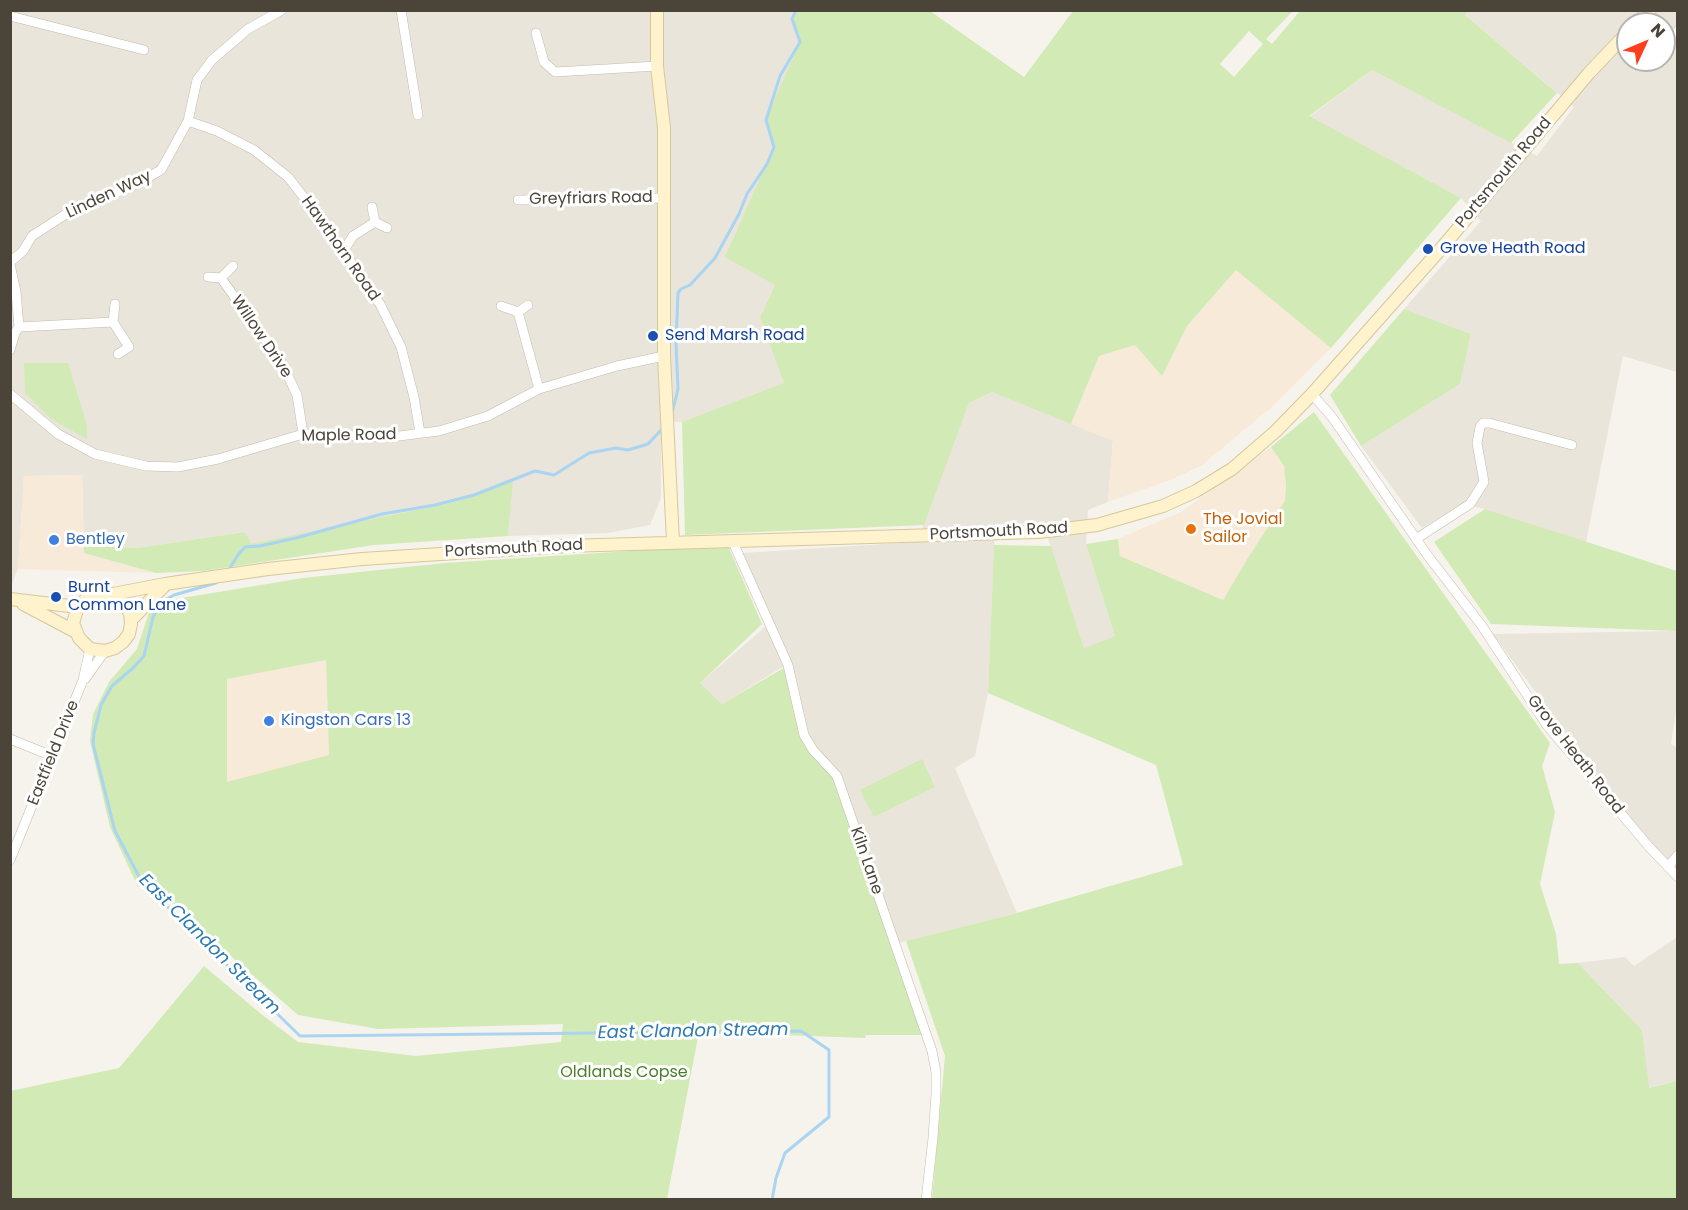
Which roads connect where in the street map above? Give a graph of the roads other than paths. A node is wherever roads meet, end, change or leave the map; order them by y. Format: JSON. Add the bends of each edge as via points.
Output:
{"nodes":[{"id":1,"x":282,"y":10,"type":"edge"},
{"id":2,"x":401,"y":10,"type":"edge"},
{"id":3,"x":657,"y":10,"type":"edge"},
{"id":4,"x":10,"y":16,"type":"edge"},
{"id":5,"x":536,"y":33,"type":"dead end"},
{"id":6,"x":1616,"y":44,"type":"edge"},
{"id":7,"x":144,"y":50,"type":"dead end"},
{"id":8,"x":657,"y":66,"type":"junction"},
{"id":9,"x":418,"y":115,"type":"dead end"},
{"id":10,"x":188,"y":121,"type":"junction"},
{"id":11,"x":664,"y":198,"type":"junction"},
{"id":12,"x":518,"y":200,"type":"dead end"},
{"id":13,"x":372,"y":207,"type":"dead end"},
{"id":14,"x":375,"y":222,"type":"junction"},
{"id":15,"x":387,"y":228,"type":"dead end"},
{"id":16,"x":344,"y":250,"type":"junction"},
{"id":17,"x":10,"y":263,"type":"edge"},
{"id":18,"x":233,"y":266,"type":"dead end"},
{"id":19,"x":208,"y":277,"type":"dead end"},
{"id":20,"x":221,"y":278,"type":"junction"},
{"id":21,"x":115,"y":304,"type":"dead end"},
{"id":22,"x":528,"y":305,"type":"dead end"},
{"id":23,"x":501,"y":306,"type":"dead end"},
{"id":24,"x":518,"y":312,"type":"junction"},
{"id":25,"x":113,"y":322,"type":"junction"},
{"id":26,"x":19,"y":327,"type":"junction"},
{"id":27,"x":10,"y":350,"type":"edge"},
{"id":28,"x":118,"y":354,"type":"dead end"},
{"id":29,"x":664,"y":356,"type":"junction"},
{"id":30,"x":539,"y":388,"type":"junction"},
{"id":31,"x":10,"y":393,"type":"edge"},
{"id":32,"x":1312,"y":394,"type":"junction"},
{"id":33,"x":420,"y":433,"type":"junction"},
{"id":34,"x":303,"y":434,"type":"junction"},
{"id":35,"x":1572,"y":445,"type":"dead end"},
{"id":36,"x":1416,"y":539,"type":"junction"},
{"id":37,"x":732,"y":540,"type":"junction"},
{"id":38,"x":673,"y":542,"type":"junction"},
{"id":39,"x":165,"y":584,"type":"junction"},
{"id":40,"x":113,"y":594,"type":"junction"},
{"id":41,"x":15,"y":601,"type":"edge"},
{"id":42,"x":78,"y":607,"type":"junction"},
{"id":43,"x":131,"y":620,"type":"junction"},
{"id":44,"x":76,"y":632,"type":"junction"},
{"id":45,"x":90,"y":649,"type":"junction"},
{"id":46,"x":105,"y":651,"type":"junction"},
{"id":47,"x":84,"y":680,"type":"junction"},
{"id":48,"x":10,"y":739,"type":"edge"},
{"id":49,"x":52,"y":756,"type":"junction"},
{"id":50,"x":12,"y":853,"type":"edge"},
{"id":51,"x":1677,"y":855,"type":"edge"},
{"id":52,"x":1668,"y":867,"type":"junction"},
{"id":53,"x":1677,"y":877,"type":"edge"},
{"id":54,"x":926,"y":1200,"type":"edge"}],
"edges":[{"from":1,"to":10,"type":"street","name":"Linden Way","via":[[248,30],[212,60],[197,80]]},
{"from":2,"to":9,"type":"street"},
{"from":3,"to":8,"type":"main road"},
{"from":4,"to":7,"type":"street"},
{"from":5,"to":8,"type":"street","via":[[544,62],[555,72]]},
{"from":6,"to":32,"type":"main road","name":"Portsmouth Road"},
{"from":8,"to":11,"type":"main road","via":[[663,108]]},
{"from":10,"to":16,"type":"street","name":"Hawthorn Road","via":[[254,150],[288,177]]},
{"from":10,"to":17,"type":"street","name":"Linden Way","via":[[161,170],[66,214],[32,236]]},
{"from":11,"to":12,"type":"street","name":"Greyfriars Road"},
{"from":11,"to":29,"type":"main road"},
{"from":13,"to":14,"type":"street"},
{"from":14,"to":15,"type":"street"},
{"from":14,"to":16,"type":"street","via":[[353,236]]},
{"from":16,"to":33,"type":"street","name":"Hawthorn Road","via":[[380,304],[401,347]]},
{"from":17,"to":26,"type":"street","name":"Linden Way"},
{"from":18,"to":20,"type":"street","name":"Willow Drive"},
{"from":19,"to":20,"type":"street","name":"Willow Drive"},
{"from":20,"to":34,"type":"street","name":"Willow Drive","via":[[291,379]]},
{"from":21,"to":25,"type":"street"},
{"from":22,"to":24,"type":"street"},
{"from":23,"to":24,"type":"street"},
{"from":24,"to":30,"type":"street"},
{"from":25,"to":26,"type":"street"},
{"from":25,"to":28,"type":"street","via":[[129,347]]},
{"from":26,"to":27,"type":"street","name":"Linden Way"},
{"from":29,"to":30,"type":"street","name":"Maple Road"},
{"from":29,"to":38,"type":"main road"},
{"from":30,"to":33,"type":"street","name":"Maple Road","via":[[488,416]]},
{"from":31,"to":34,"type":"street","name":"Maple Road","via":[[77,446],[113,460],[146,466],[198,464]]},
{"from":32,"to":36,"type":"street","name":"Grove Heath Road"},
{"from":32,"to":37,"type":"main road","name":"Portsmouth Road","via":[[1232,469],[1163,506],[1122,519],[1039,532]]},
{"from":33,"to":34,"type":"street","name":"Maple Road","via":[[391,437]]},
{"from":35,"to":36,"type":"street","via":[[1483,423],[1477,443],[1484,482],[1470,504]]},
{"from":36,"to":52,"type":"street","name":"Grove Heath Road","via":[[1482,626],[1546,724]]},
{"from":37,"to":38,"type":"main road","name":"Portsmouth Road"},
{"from":37,"to":54,"type":"street","name":"Kiln Lane","via":[[788,665],[804,735],[837,776],[932,1051],[936,1094]]},
{"from":38,"to":39,"type":"main road","name":"Portsmouth Road","via":[[362,559]]},
{"from":39,"to":40,"type":"main road","name":"Portsmouth Road"},
{"from":39,"to":43,"type":"main road"},
{"from":40,"to":42,"type":"main road","name":"Portsmouth Road","via":[[96,593]]},
{"from":40,"to":43,"type":"main road","via":[[125,605]]},
{"from":41,"to":42,"type":"main road"},
{"from":41,"to":44,"type":"main road"},
{"from":42,"to":44,"type":"main road","via":[[73,623]]},
{"from":43,"to":46,"type":"main road","via":[[123,642]]},
{"from":44,"to":45,"type":"main road"},
{"from":45,"to":46,"type":"main road"},
{"from":45,"to":47,"type":"street","name":"Eastfield Drive"},
{"from":46,"to":47,"type":"street","name":"Eastfield Drive"},
{"from":47,"to":49,"type":"street","name":"Eastfield Drive"},
{"from":48,"to":49,"type":"street"},
{"from":49,"to":50,"type":"street","name":"Eastfield Drive"},
{"from":51,"to":52,"type":"street"},
{"from":52,"to":53,"type":"street","name":"Grove Heath Road"}]}
